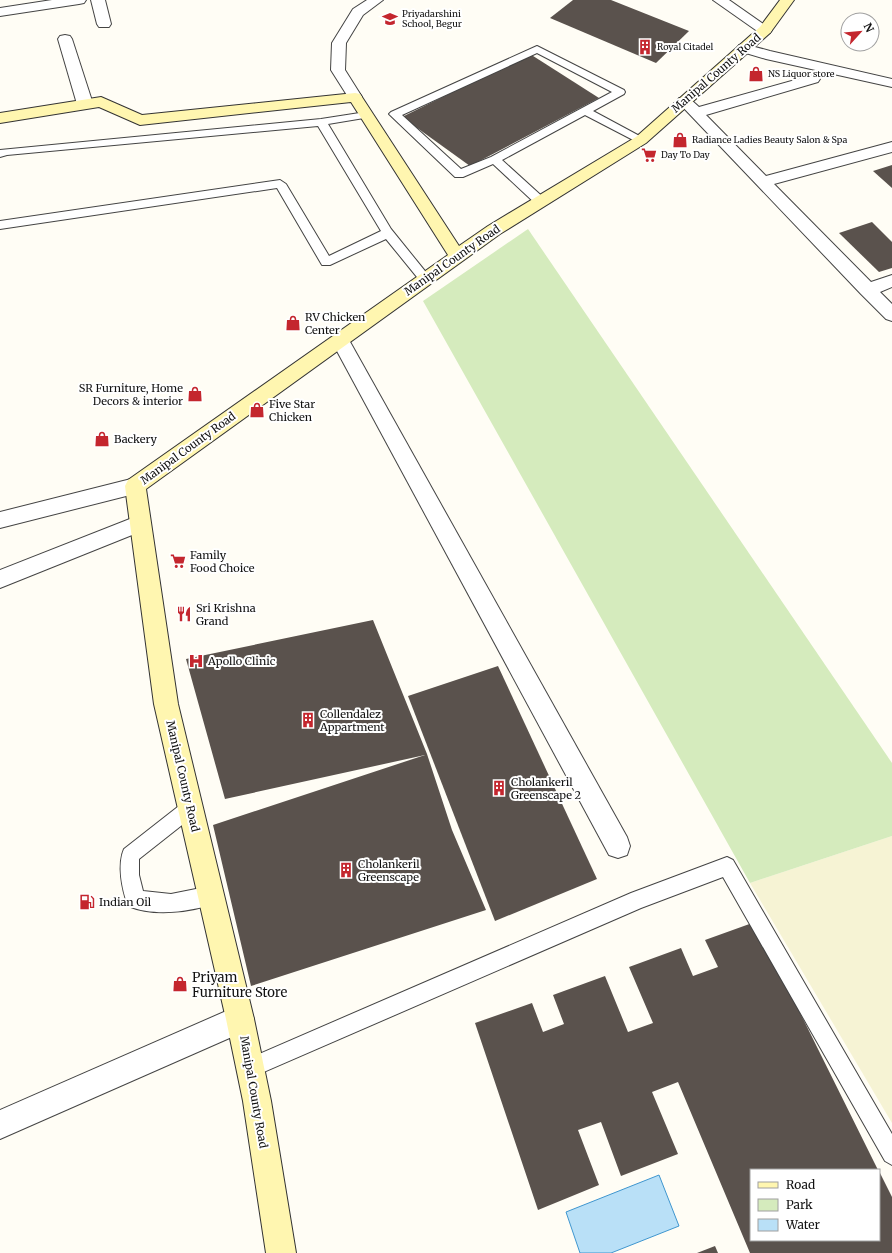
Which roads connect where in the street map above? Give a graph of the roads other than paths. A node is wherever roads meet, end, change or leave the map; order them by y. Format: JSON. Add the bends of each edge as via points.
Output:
{"nodes":[{"id":1,"x":79,"y":0,"type":"edge"},
{"id":2,"x":98,"y":0,"type":"edge"},
{"id":3,"x":348,"y":0,"type":"edge"},
{"id":4,"x":376,"y":0,"type":"edge"},
{"id":5,"x":720,"y":0,"type":"edge"},
{"id":6,"x":787,"y":0,"type":"edge"},
{"id":7,"x":0,"y":12,"type":"edge"},
{"id":8,"x":358,"y":12,"type":"junction"},
{"id":9,"x":104,"y":24,"type":"dead end"},
{"id":10,"x":765,"y":30,"type":"junction"},
{"id":11,"x":65,"y":39,"type":"dead end"},
{"id":12,"x":744,"y":48,"type":"junction"},
{"id":13,"x":813,"y":79,"type":"dead end"},
{"id":14,"x":892,"y":83,"type":"edge"},
{"id":15,"x":355,"y":97,"type":"junction"},
{"id":16,"x":85,"y":104,"type":"junction"},
{"id":17,"x":690,"y":107,"type":"junction"},
{"id":18,"x":585,"y":111,"type":"junction"},
{"id":19,"x":366,"y":115,"type":"junction"},
{"id":20,"x":0,"y":118,"type":"edge"},
{"id":21,"x":321,"y":122,"type":"junction"},
{"id":22,"x":641,"y":140,"type":"junction"},
{"id":23,"x":892,"y":147,"type":"edge"},
{"id":24,"x":0,"y":154,"type":"edge"},
{"id":25,"x":495,"y":159,"type":"junction"},
{"id":26,"x":763,"y":182,"type":"junction"},
{"id":27,"x":541,"y":202,"type":"junction"},
{"id":28,"x":0,"y":225,"type":"edge"},
{"id":29,"x":386,"y":230,"type":"junction"},
{"id":30,"x":457,"y":256,"type":"junction"},
{"id":31,"x":425,"y":279,"type":"junction"},
{"id":32,"x":892,"y":281,"type":"edge"},
{"id":33,"x":867,"y":290,"type":"junction"},
{"id":34,"x":892,"y":315,"type":"edge"},
{"id":35,"x":340,"y":340,"type":"junction"},
{"id":36,"x":135,"y":486,"type":"junction"},
{"id":37,"x":0,"y":520,"type":"edge"},
{"id":38,"x":140,"y":524,"type":"junction"},
{"id":39,"x":0,"y":579,"type":"edge"},
{"id":40,"x":190,"y":808,"type":"junction"},
{"id":41,"x":618,"y":846,"type":"dead end"},
{"id":42,"x":211,"y":895,"type":"junction"},
{"id":43,"x":240,"y":1019,"type":"junction"},
{"id":44,"x":250,"y":1068,"type":"junction"},
{"id":45,"x":0,"y":1125,"type":"edge"},
{"id":46,"x":892,"y":1154,"type":"edge"},
{"id":47,"x":280,"y":1253,"type":"edge"}],
"edges":[{"from":1,"to":7,"type":"street"},
{"from":2,"to":9,"type":"street"},
{"from":3,"to":8,"type":"street"},
{"from":4,"to":8,"type":"street"},
{"from":5,"to":10,"type":"street"},
{"from":6,"to":10,"type":"main road","name":"Manipal County Road"},
{"from":8,"to":15,"type":"street","via":[[339,44],[338,70]]},
{"from":10,"to":12,"type":"main road","name":"Manipal County Road"},
{"from":11,"to":16,"type":"street"},
{"from":12,"to":14,"type":"street"},
{"from":12,"to":17,"type":"main road","name":"Manipal County Road"},
{"from":13,"to":17,"type":"street"},
{"from":15,"to":16,"type":"main road","via":[[140,120],[101,102]]},
{"from":15,"to":19,"type":"main road"},
{"from":16,"to":20,"type":"main road"},
{"from":17,"to":22,"type":"main road","name":"Manipal County Road"},
{"from":17,"to":26,"type":"street"},
{"from":18,"to":22,"type":"lane"},
{"from":18,"to":25,"type":"lane"},
{"from":18,"to":25,"type":"lane","via":[[620,92],[537,49],[395,114],[459,174]]},
{"from":19,"to":21,"type":"lane"},
{"from":19,"to":30,"type":"main road"},
{"from":21,"to":24,"type":"lane"},
{"from":21,"to":29,"type":"lane"},
{"from":22,"to":27,"type":"main road","name":"Manipal County Road"},
{"from":23,"to":26,"type":"street"},
{"from":25,"to":27,"type":"lane"},
{"from":26,"to":33,"type":"street"},
{"from":27,"to":30,"type":"main road","name":"Manipal County Road"},
{"from":28,"to":29,"type":"lane","via":[[280,184],[326,262],[388,233]]},
{"from":29,"to":31,"type":"lane"},
{"from":30,"to":31,"type":"main road","name":"Manipal County Road"},
{"from":31,"to":35,"type":"main road","name":"Manipal County Road"},
{"from":32,"to":33,"type":"street"},
{"from":33,"to":34,"type":"street"},
{"from":35,"to":36,"type":"main road","name":"Manipal County Road"},
{"from":35,"to":41,"type":"street"},
{"from":36,"to":37,"type":"street"},
{"from":36,"to":38,"type":"main road","name":"Manipal County Road"},
{"from":38,"to":39,"type":"street"},
{"from":38,"to":40,"type":"main road","name":"Manipal County Road","via":[[166,704]]},
{"from":40,"to":42,"type":"main road","name":"Manipal County Road"},
{"from":40,"to":42,"type":"lane","via":[[130,854],[130,875],[135,898],[171,903]]},
{"from":42,"to":43,"type":"main road","name":"Manipal County Road"},
{"from":43,"to":44,"type":"main road","name":"Manipal County Road"},
{"from":43,"to":45,"type":"street"},
{"from":44,"to":46,"type":"lane","via":[[638,900],[728,866]]},
{"from":44,"to":47,"type":"main road","name":"Manipal County Road"}]}
